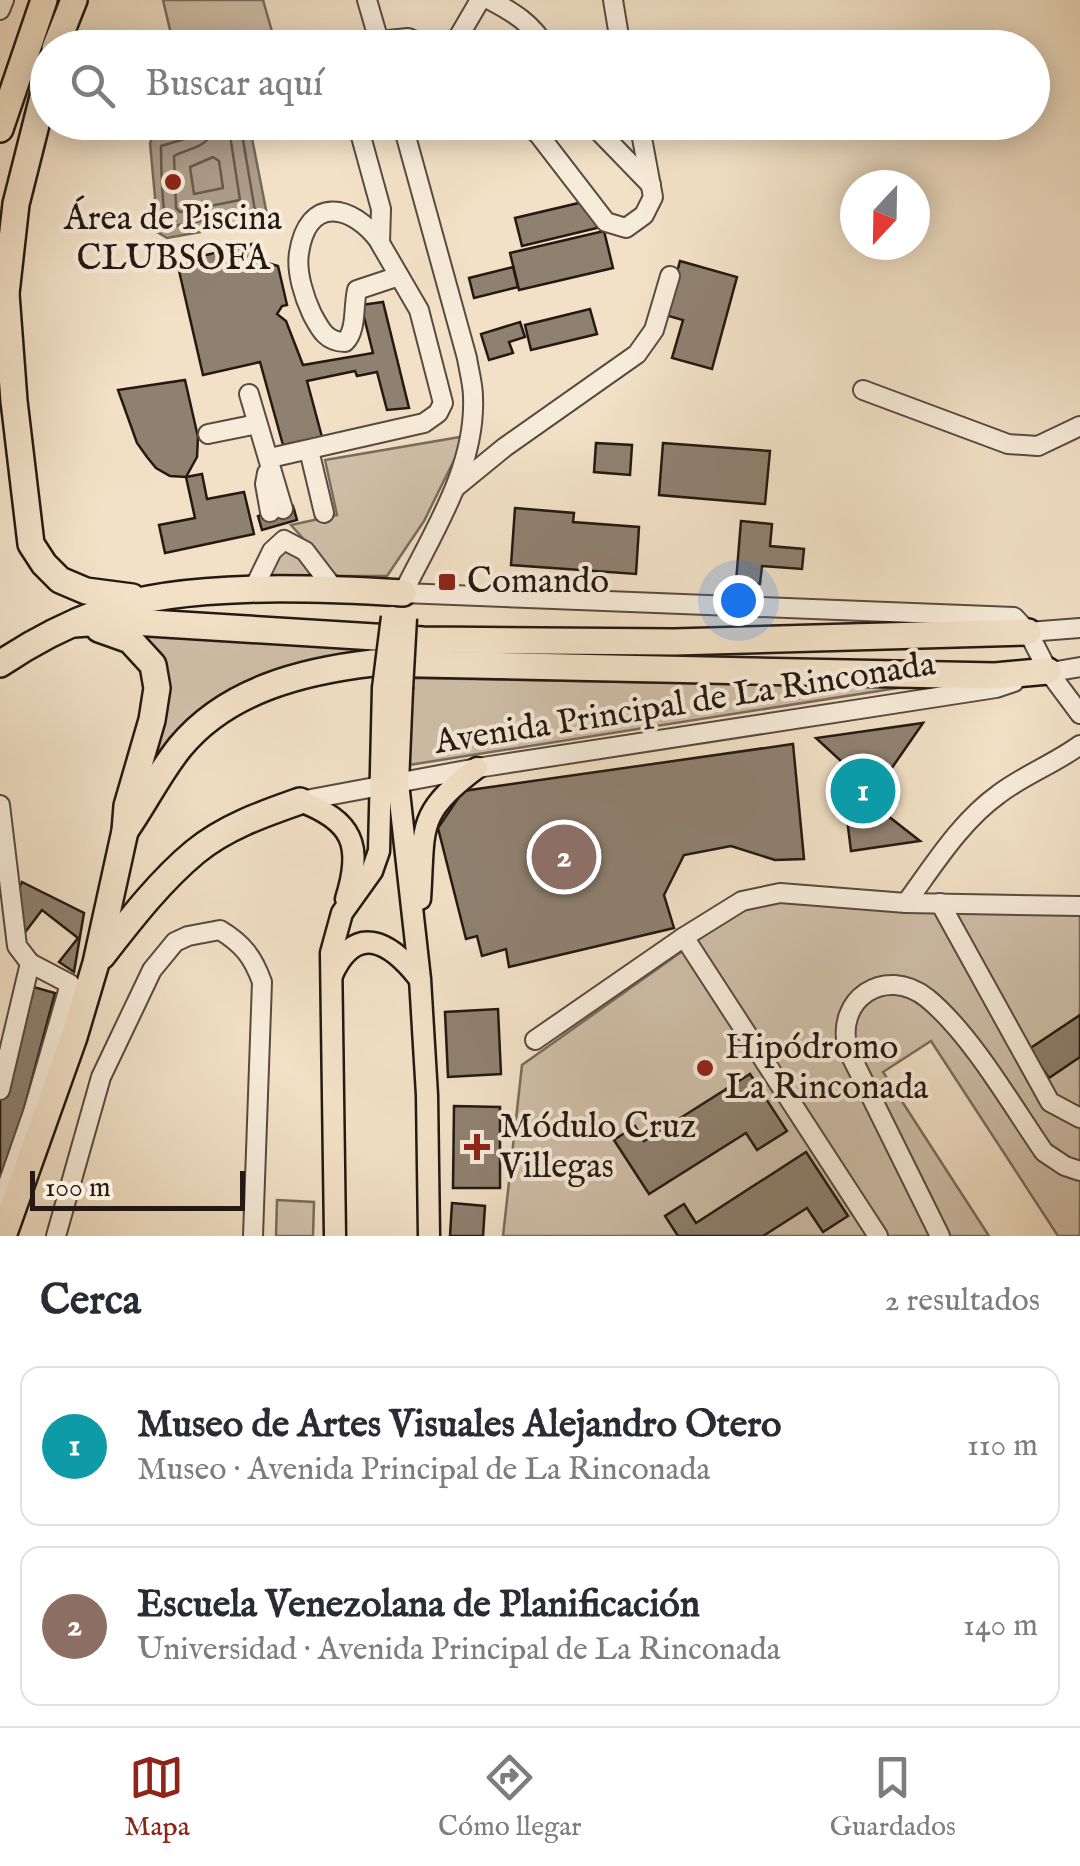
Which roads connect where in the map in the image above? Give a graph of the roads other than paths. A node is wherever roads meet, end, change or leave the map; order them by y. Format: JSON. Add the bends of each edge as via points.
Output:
{"nodes":[{"id":1,"x":4,"y":0,"type":"edge"},
{"id":2,"x":44,"y":0,"type":"edge"},
{"id":3,"x":367,"y":0,"type":"edge"},
{"id":4,"x":480,"y":0,"type":"edge"},
{"id":5,"x":490,"y":0,"type":"edge"},
{"id":6,"x":613,"y":0,"type":"edge"},
{"id":7,"x":0,"y":10,"type":"edge"},
{"id":8,"x":34,"y":30,"type":"edge"},
{"id":9,"x":376,"y":30,"type":"edge"},
{"id":10,"x":462,"y":30,"type":"edge"},
{"id":11,"x":533,"y":30,"type":"edge"},
{"id":12,"x":618,"y":30,"type":"edge"},
{"id":13,"x":30,"y":41,"type":"edge"},
{"id":14,"x":0,"y":129,"type":"edge"},
{"id":15,"x":32,"y":140,"type":"edge"},
{"id":16,"x":361,"y":140,"type":"edge"},
{"id":17,"x":407,"y":140,"type":"edge"},
{"id":18,"x":542,"y":140,"type":"edge"},
{"id":19,"x":607,"y":140,"type":"edge"},
{"id":20,"x":642,"y":140,"type":"edge"},
{"id":21,"x":651,"y":185,"type":"junction"},
{"id":22,"x":380,"y":242,"type":"junction"},
{"id":23,"x":399,"y":276,"type":"junction"},
{"id":24,"x":670,"y":276,"type":"dead end"},
{"id":25,"x":6,"y":294,"type":"junction"},
{"id":26,"x":0,"y":341,"type":"edge"},
{"id":27,"x":863,"y":390,"type":"dead end"},
{"id":28,"x":249,"y":394,"type":"dead end"},
{"id":29,"x":256,"y":424,"type":"junction"},
{"id":30,"x":1080,"y":426,"type":"edge"},
{"id":31,"x":208,"y":434,"type":"dead end"},
{"id":32,"x":309,"y":450,"type":"junction"},
{"id":33,"x":270,"y":458,"type":"junction"},
{"id":34,"x":456,"y":487,"type":"junction"},
{"id":35,"x":324,"y":513,"type":"dead end"},
{"id":36,"x":278,"y":517,"type":"junction"},
{"id":37,"x":305,"y":550,"type":"junction"},
{"id":38,"x":272,"y":551,"type":"junction"},
{"id":39,"x":334,"y":589,"type":"junction"},
{"id":40,"x":254,"y":590,"type":"junction"},
{"id":41,"x":157,"y":598,"type":"junction"},
{"id":42,"x":400,"y":610,"type":"junction"},
{"id":43,"x":74,"y":624,"type":"junction"},
{"id":44,"x":1080,"y":628,"type":"edge"},
{"id":45,"x":1028,"y":632,"type":"junction"},
{"id":46,"x":7,"y":660,"type":"edge"},
{"id":47,"x":1080,"y":667,"type":"edge"},
{"id":48,"x":1048,"y":671,"type":"junction"},
{"id":49,"x":1080,"y":714,"type":"edge"},
{"id":50,"x":1080,"y":745,"type":"edge"},
{"id":51,"x":478,"y":768,"type":"junction"},
{"id":52,"x":390,"y":784,"type":"junction"},
{"id":53,"x":300,"y":801,"type":"junction"},
{"id":54,"x":0,"y":805,"type":"edge"},
{"id":55,"x":125,"y":831,"type":"junction"},
{"id":56,"x":906,"y":902,"type":"junction"},
{"id":57,"x":940,"y":903,"type":"junction"},
{"id":58,"x":1080,"y":906,"type":"edge"},
{"id":59,"x":342,"y":914,"type":"junction"},
{"id":60,"x":414,"y":930,"type":"junction"},
{"id":61,"x":684,"y":937,"type":"junction"},
{"id":62,"x":30,"y":963,"type":"junction"},
{"id":63,"x":96,"y":964,"type":"junction"},
{"id":64,"x":420,"y":979,"type":"junction"},
{"id":65,"x":330,"y":980,"type":"junction"},
{"id":66,"x":536,"y":1040,"type":"dead end"},
{"id":67,"x":0,"y":1090,"type":"edge"},
{"id":68,"x":1080,"y":1118,"type":"edge"},
{"id":69,"x":1080,"y":1172,"type":"edge"},
{"id":70,"x":0,"y":1207,"type":"edge"},
{"id":71,"x":4,"y":1236,"type":"edge"},
{"id":72,"x":56,"y":1236,"type":"edge"},
{"id":73,"x":252,"y":1236,"type":"edge"},
{"id":74,"x":335,"y":1236,"type":"edge"},
{"id":75,"x":429,"y":1236,"type":"edge"},
{"id":76,"x":878,"y":1236,"type":"edge"},
{"id":77,"x":940,"y":1236,"type":"edge"}],
"edges":[{"from":1,"to":7,"type":"street"},
{"from":2,"to":8,"type":"highway"},
{"from":3,"to":9,"type":"street"},
{"from":4,"to":10,"type":"street"},
{"from":5,"to":11,"type":"street"},
{"from":6,"to":12,"type":"street"},
{"from":13,"to":14,"type":"highway"},
{"from":15,"to":25,"type":"highway","via":[[16,204]]},
{"from":16,"to":22,"type":"street","via":[[381,209]]},
{"from":17,"to":34,"type":"street","via":[[468,358],[470,437]]},
{"from":18,"to":21,"type":"street","via":[[606,222],[626,228],[644,216]]},
{"from":19,"to":21,"type":"street"},
{"from":20,"to":21,"type":"street"},
{"from":22,"to":23,"type":"street"},
{"from":22,"to":23,"type":"street","via":[[343,211],[314,218],[298,257],[306,302],[319,328],[346,342],[357,290]]},
{"from":23,"to":32,"type":"street","via":[[419,310],[442,392],[438,413],[424,423]]},
{"from":24,"to":34,"type":"street","via":[[654,330],[637,354]]},
{"from":25,"to":26,"type":"highway"},
{"from":25,"to":41,"type":"highway","via":[[31,544],[60,580],[86,591]]},
{"from":27,"to":30,"type":"street","via":[[1008,444],[1038,446]]},
{"from":28,"to":29,"type":"street"},
{"from":29,"to":31,"type":"street"},
{"from":29,"to":33,"type":"street"},
{"from":32,"to":33,"type":"street"},
{"from":32,"to":35,"type":"street"},
{"from":33,"to":36,"type":"street","via":[[265,484]]},
{"from":34,"to":42,"type":"street"},
{"from":36,"to":37,"type":"street"},
{"from":36,"to":38,"type":"street"},
{"from":37,"to":38,"type":"street","via":[[284,540]]},
{"from":37,"to":39,"type":"street"},
{"from":38,"to":40,"type":"street"},
{"from":39,"to":40,"type":"highway"},
{"from":39,"to":42,"type":"highway"},
{"from":40,"to":41,"type":"highway"},
{"from":41,"to":43,"type":"highway"},
{"from":42,"to":45,"type":"street","via":[[1014,617]]},
{"from":42,"to":52,"type":"main road","bridge":true},
{"from":43,"to":45,"type":"highway","via":[[423,640],[674,642]]},
{"from":43,"to":46,"type":"highway"},
{"from":43,"to":55,"type":"highway","via":[[130,640],[153,665],[152,720]]},
{"from":44,"to":45,"type":"street"},
{"from":45,"to":48,"type":"street"},
{"from":47,"to":48,"type":"street","name":"Avenida Principal de La Rinconada"},
{"from":48,"to":49,"type":"street"},
{"from":48,"to":51,"type":"street","name":"Avenida Principal de La Rinconada","via":[[996,688]]},
{"from":48,"to":55,"type":"highway","via":[[995,676],[373,662],[330,668],[270,684],[211,718],[181,746]]},
{"from":50,"to":56,"type":"street","via":[[1000,793],[966,823]]},
{"from":51,"to":52,"type":"street","name":"Avenida Principal de La Rinconada"},
{"from":51,"to":60,"type":"main road","via":[[447,790],[429,816]]},
{"from":52,"to":53,"type":"street","name":"Avenida Principal de La Rinconada"},
{"from":52,"to":59,"type":"main road","via":[[380,851]]},
{"from":52,"to":60,"type":"main road"},
{"from":53,"to":59,"type":"main road","via":[[340,823],[353,843]]},
{"from":53,"to":63,"type":"highway","via":[[250,819],[194,852]]},
{"from":54,"to":62,"type":"street","via":[[18,946]]},
{"from":55,"to":63,"type":"highway"},
{"from":56,"to":57,"type":"street"},
{"from":56,"to":61,"type":"street","via":[[780,893],[742,901]]},
{"from":57,"to":58,"type":"street"},
{"from":57,"to":68,"type":"street","via":[[1050,1102]]},
{"from":59,"to":65,"type":"main road"},
{"from":60,"to":64,"type":"main road"},
{"from":61,"to":66,"type":"street"},
{"from":61,"to":76,"type":"street"},
{"from":62,"to":67,"type":"street"},
{"from":62,"to":70,"type":"street","via":[[70,984]]},
{"from":63,"to":71,"type":"highway"},
{"from":64,"to":65,"type":"main road","via":[[374,941],[344,954]]},
{"from":64,"to":75,"type":"main road"},
{"from":65,"to":74,"type":"main road"},
{"from":69,"to":77,"type":"street","via":[[1044,1152],[952,1021],[923,994],[879,986],[853,1006],[843,1034]]},
{"from":72,"to":73,"type":"street","via":[[101,1077],[152,970],[175,942],[220,930],[254,958],[262,982]]}]}
